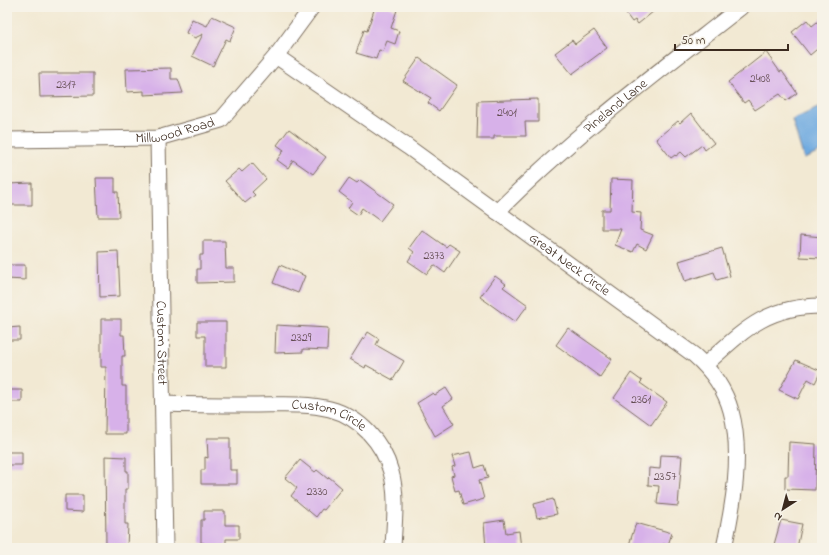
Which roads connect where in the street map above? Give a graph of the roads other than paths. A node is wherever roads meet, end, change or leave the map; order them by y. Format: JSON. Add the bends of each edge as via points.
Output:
{"nodes":[{"id":1,"x":312,"y":7,"type":"edge"},
{"id":2,"x":741,"y":7,"type":"edge"},
{"id":3,"x":276,"y":56,"type":"junction"},
{"id":4,"x":158,"y":138,"type":"junction"},
{"id":5,"x":7,"y":140,"type":"edge"},
{"id":6,"x":497,"y":212,"type":"junction"},
{"id":7,"x":822,"y":306,"type":"edge"},
{"id":8,"x":705,"y":365,"type":"junction"},
{"id":9,"x":163,"y":404,"type":"junction"},
{"id":10,"x":165,"y":548,"type":"edge"},
{"id":11,"x":393,"y":548,"type":"edge"},
{"id":12,"x":724,"y":548,"type":"edge"}],
"edges":[{"from":1,"to":3,"type":"street","name":"Millwood Road"},
{"from":2,"to":6,"type":"street","name":"Pineland Lane","via":[[577,137]]},
{"from":3,"to":4,"type":"street","name":"Millwood Road","via":[[222,120]]},
{"from":3,"to":6,"type":"street","name":"Great Neck Circle"},
{"from":4,"to":5,"type":"street","name":"Millwood Road"},
{"from":4,"to":9,"type":"street","name":"Custom Street"},
{"from":6,"to":8,"type":"street","name":"Great Neck Circle"},
{"from":7,"to":8,"type":"street","via":[[790,309],[769,315],[750,325]]},
{"from":8,"to":12,"type":"street","name":"Great Neck Circle","via":[[727,400],[735,440],[735,468]]},
{"from":9,"to":10,"type":"street","name":"Custom Street"},
{"from":9,"to":11,"type":"street","name":"Custom Circle","via":[[304,406],[330,409],[347,416],[362,426],[374,439],[384,454],[391,472],[394,492]]}]}
